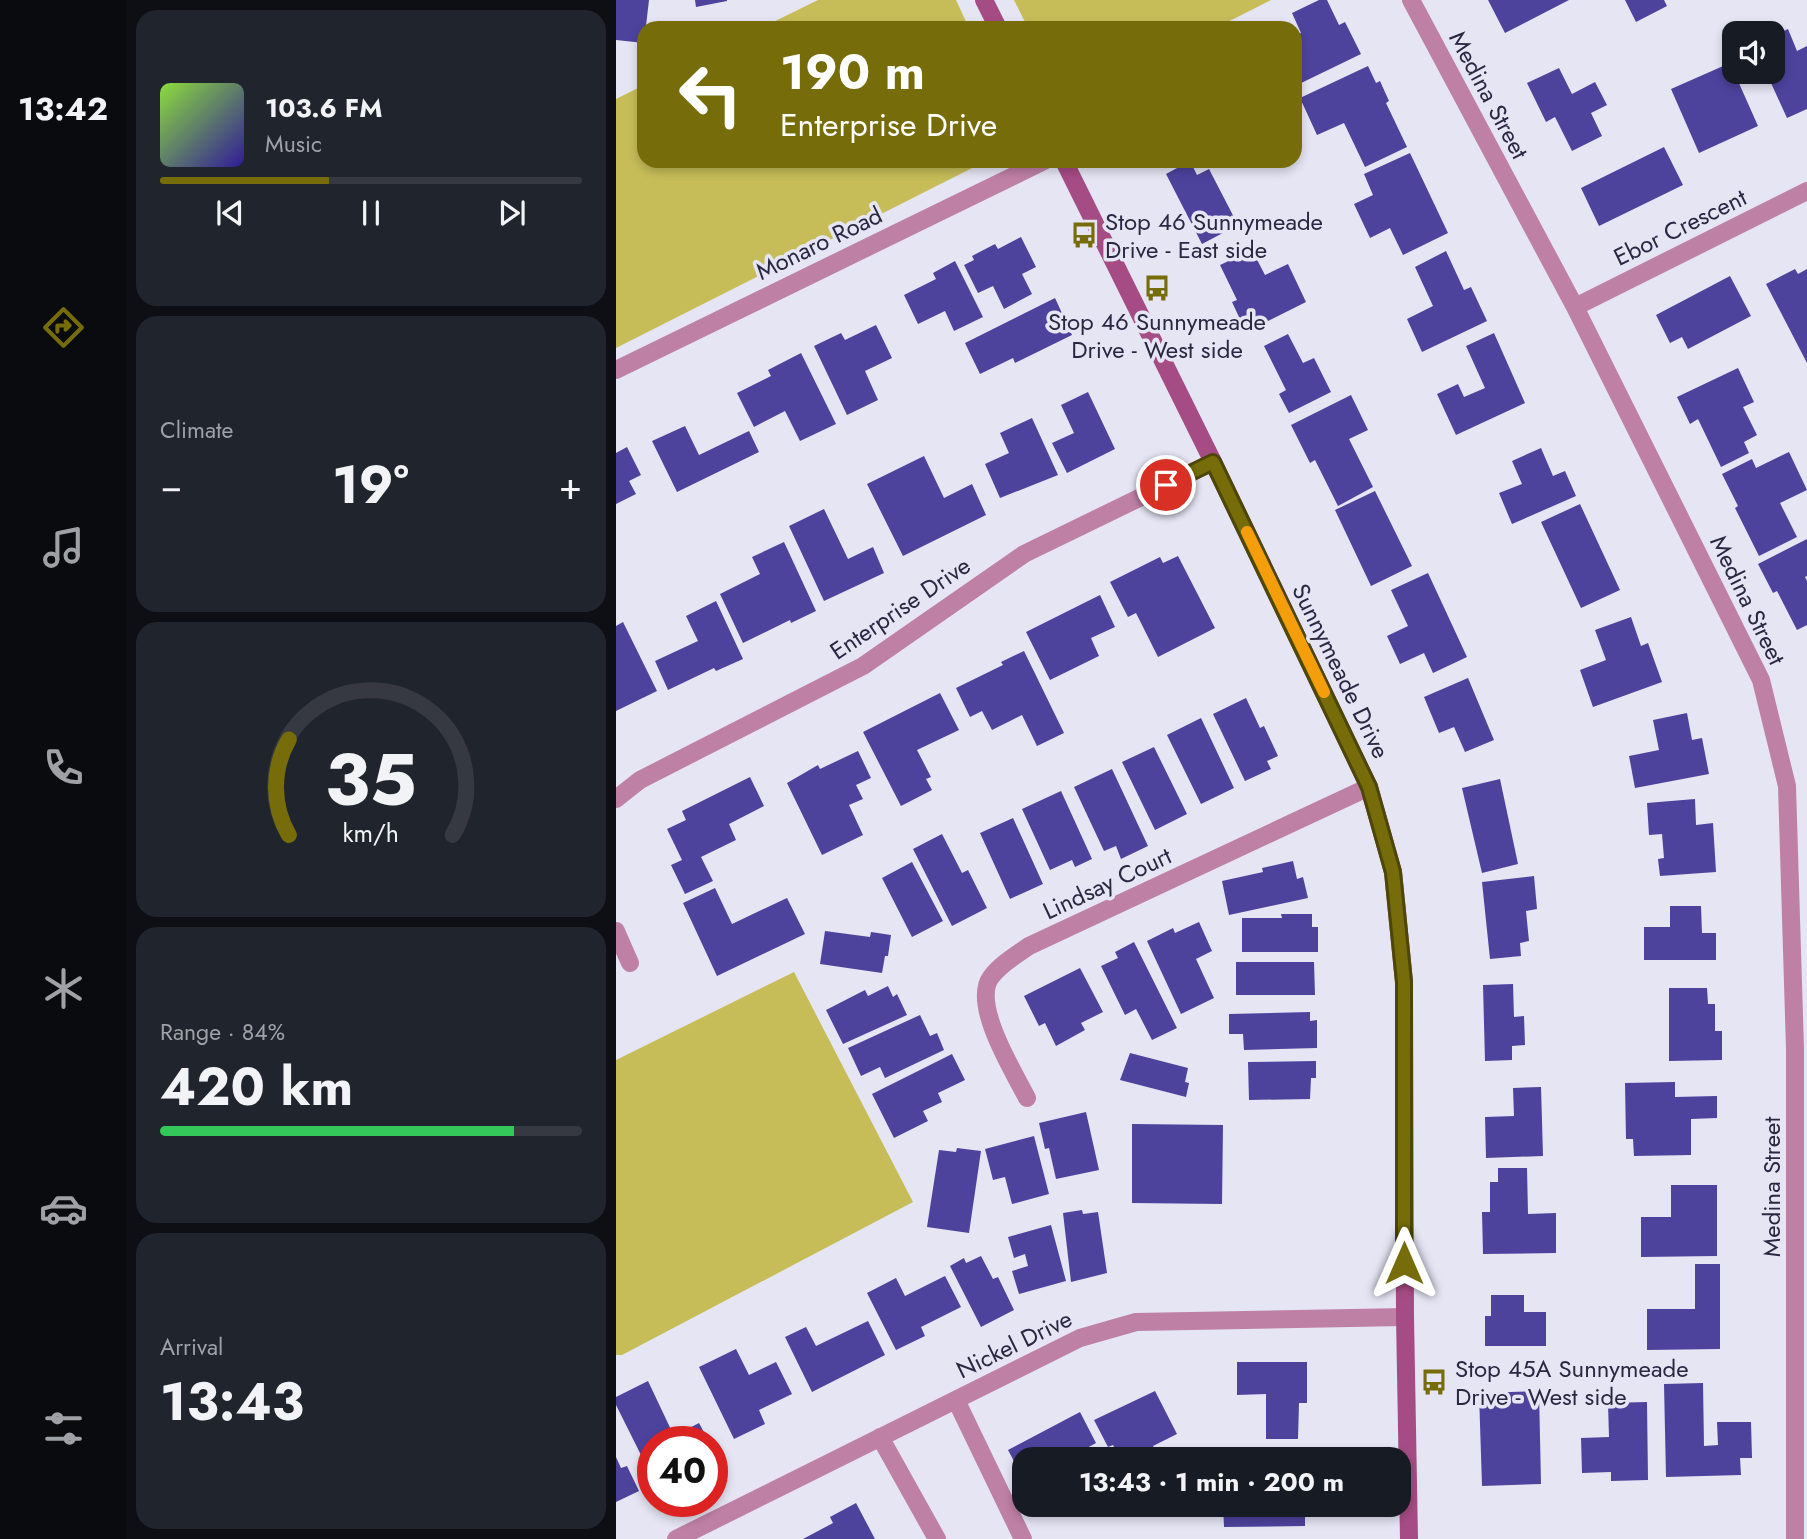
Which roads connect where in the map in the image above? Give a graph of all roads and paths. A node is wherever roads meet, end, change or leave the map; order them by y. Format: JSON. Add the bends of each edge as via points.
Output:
{"nodes":[{"id":1,"x":984,"y":0,"type":"edge"},
{"id":2,"x":1410,"y":0,"type":"edge"},
{"id":3,"x":994,"y":21,"type":"edge"},
{"id":4,"x":1030,"y":168,"type":"edge"},
{"id":5,"x":1067,"y":168,"type":"edge"},
{"id":6,"x":1807,"y":191,"type":"edge"},
{"id":7,"x":1575,"y":307,"type":"junction"},
{"id":8,"x":616,"y":370,"type":"edge"},
{"id":9,"x":1213,"y":462,"type":"junction"},
{"id":10,"x":1369,"y":787,"type":"junction"},
{"id":11,"x":616,"y":799,"type":"edge"},
{"id":12,"x":616,"y":931,"type":"edge"},
{"id":13,"x":631,"y":963,"type":"dead end"},
{"id":14,"x":1801,"y":1049,"type":"edge"},
{"id":15,"x":1027,"y":1098,"type":"dead end"},
{"id":16,"x":1405,"y":1317,"type":"junction"},
{"id":17,"x":956,"y":1400,"type":"junction"},
{"id":18,"x":880,"y":1437,"type":"junction"},
{"id":19,"x":676,"y":1539,"type":"edge"},
{"id":20,"x":937,"y":1539,"type":"edge"},
{"id":21,"x":1023,"y":1539,"type":"edge"},
{"id":22,"x":1409,"y":1539,"type":"edge"},
{"id":23,"x":1795,"y":1539,"type":"edge"}],
"edges":[{"from":1,"to":3,"type":"street"},
{"from":2,"to":7,"type":"street","name":"Medina Street"},
{"from":4,"to":8,"type":"street","name":"Monaro Road"},
{"from":5,"to":9,"type":"street","name":"Sunnymeade Drive"},
{"from":6,"to":7,"type":"street","name":"Ebor Crescent"},
{"from":7,"to":14,"type":"street","name":"Medina Street","via":[[1761,680],[1787,786]]},
{"from":9,"to":10,"type":"street","name":"Sunnymeade Drive"},
{"from":9,"to":11,"type":"street","name":"Enterprise Drive","via":[[1024,554],[863,666],[640,780]]},
{"from":10,"to":15,"type":"street","name":"Lindsay Court","via":[[1030,946],[1006,962],[989,979],[986,1003],[992,1026]]},
{"from":10,"to":16,"type":"street","name":"Sunnymeade Drive","via":[[1393,872],[1404,982]]},
{"from":12,"to":13,"type":"street"},
{"from":14,"to":23,"type":"street","name":"Medina Street"},
{"from":16,"to":17,"type":"street","name":"Nickel Drive","via":[[1136,1322],[1080,1338]]},
{"from":16,"to":22,"type":"street","name":"Sunnymeade Drive"},
{"from":17,"to":18,"type":"street","name":"Nickel Drive"},
{"from":17,"to":21,"type":"street"},
{"from":18,"to":19,"type":"street","name":"Nickel Drive"},
{"from":18,"to":20,"type":"street"}]}
